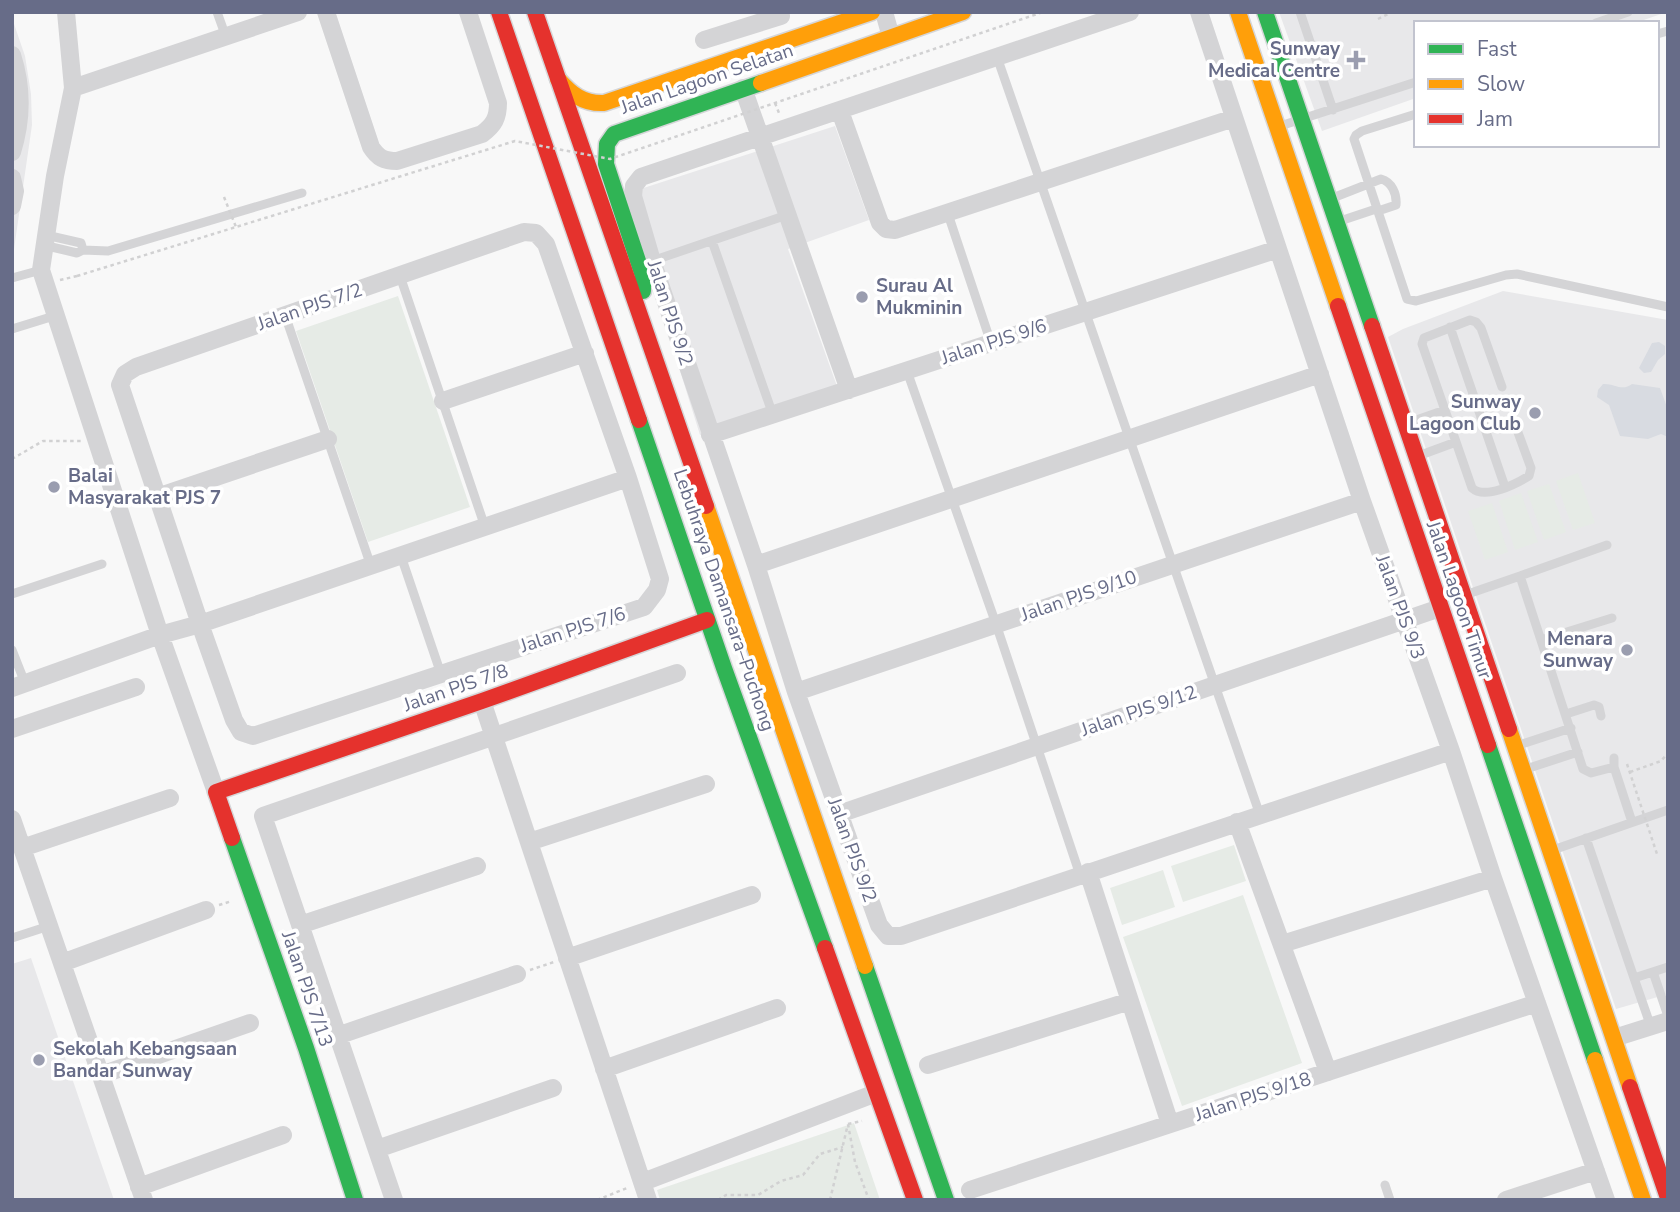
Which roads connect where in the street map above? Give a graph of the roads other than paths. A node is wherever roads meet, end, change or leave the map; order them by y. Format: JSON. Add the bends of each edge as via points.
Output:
{"nodes":[{"id":1,"x":66,"y":12,"type":"edge"},
{"id":2,"x":217,"y":12,"type":"edge"},
{"id":3,"x":298,"y":12,"type":"edge"},
{"id":4,"x":326,"y":12,"type":"edge"},
{"id":5,"x":468,"y":12,"type":"edge"},
{"id":6,"x":499,"y":12,"type":"edge"},
{"id":7,"x":535,"y":12,"type":"edge"},
{"id":8,"x":872,"y":12,"type":"edge"},
{"id":9,"x":884,"y":12,"type":"edge"},
{"id":10,"x":963,"y":12,"type":"edge"},
{"id":11,"x":1130,"y":12,"type":"edge"},
{"id":12,"x":1199,"y":12,"type":"edge"},
{"id":13,"x":1238,"y":12,"type":"edge"},
{"id":14,"x":1265,"y":12,"type":"edge"},
{"id":15,"x":1300,"y":12,"type":"edge"},
{"id":16,"x":1628,"y":12,"type":"edge"},
{"id":17,"x":780,"y":14,"type":"edge"},
{"id":18,"x":278,"y":15,"type":"edge"},
{"id":19,"x":1602,"y":21,"type":"edge"},
{"id":20,"x":226,"y":37,"type":"junction"},
{"id":21,"x":891,"y":37,"type":"junction"},
{"id":22,"x":704,"y":40,"type":"dead end"},
{"id":23,"x":789,"y":41,"type":"junction"},
{"id":24,"x":12,"y":55,"type":"edge"},
{"id":25,"x":997,"y":57,"type":"junction"},
{"id":26,"x":798,"y":69,"type":"junction"},
{"id":27,"x":558,"y":79,"type":"junction"},
{"id":28,"x":1414,"y":83,"type":"edge"},
{"id":29,"x":743,"y":88,"type":"junction"},
{"id":30,"x":73,"y":89,"type":"junction"},
{"id":31,"x":1333,"y":110,"type":"junction"},
{"id":32,"x":839,"y":111,"type":"junction"},
{"id":33,"x":1414,"y":115,"type":"edge"},
{"id":34,"x":1234,"y":118,"type":"junction"},
{"id":35,"x":1301,"y":120,"type":"junction"},
{"id":36,"x":1276,"y":127,"type":"junction"},
{"id":37,"x":760,"y":136,"type":"junction"},
{"id":38,"x":12,"y":152,"type":"edge"},
{"id":39,"x":12,"y":178,"type":"edge"},
{"id":40,"x":1041,"y":183,"type":"junction"},
{"id":41,"x":1368,"y":185,"type":"junction"},
{"id":42,"x":302,"y":193,"type":"dead end"},
{"id":43,"x":1328,"y":199,"type":"junction"},
{"id":44,"x":12,"y":206,"type":"edge"},
{"id":45,"x":1376,"y":209,"type":"junction"},
{"id":46,"x":948,"y":214,"type":"junction"},
{"id":47,"x":787,"y":215,"type":"junction"},
{"id":48,"x":1336,"y":223,"type":"junction"},
{"id":49,"x":44,"y":240,"type":"junction"},
{"id":50,"x":712,"y":241,"type":"junction"},
{"id":51,"x":1278,"y":249,"type":"junction"},
{"id":52,"x":652,"y":261,"type":"junction"},
{"id":53,"x":41,"y":270,"type":"junction"},
{"id":54,"x":400,"y":276,"type":"junction"},
{"id":55,"x":12,"y":278,"type":"edge"},
{"id":56,"x":1668,"y":307,"type":"edge"},
{"id":57,"x":1085,"y":312,"type":"junction"},
{"id":58,"x":54,"y":316,"type":"junction"},
{"id":59,"x":285,"y":316,"type":"junction"},
{"id":60,"x":642,"y":326,"type":"junction"},
{"id":61,"x":1450,"y":327,"type":"junction"},
{"id":62,"x":12,"y":329,"type":"edge"},
{"id":63,"x":991,"y":343,"type":"junction"},
{"id":64,"x":584,"y":353,"type":"junction"},
{"id":65,"x":906,"y":371,"type":"junction"},
{"id":66,"x":1320,"y":374,"type":"junction"},
{"id":67,"x":1502,"y":387,"type":"dead end"},
{"id":68,"x":849,"y":390,"type":"junction"},
{"id":69,"x":443,"y":401,"type":"junction"},
{"id":70,"x":1445,"y":410,"type":"junction"},
{"id":71,"x":773,"y":415,"type":"junction"},
{"id":72,"x":1405,"y":424,"type":"junction"},
{"id":73,"x":1516,"y":427,"type":"dead end"},
{"id":74,"x":1380,"y":432,"type":"junction"},
{"id":75,"x":710,"y":435,"type":"junction"},
{"id":76,"x":1129,"y":438,"type":"junction"},
{"id":77,"x":328,"y":439,"type":"junction"},
{"id":78,"x":1456,"y":442,"type":"junction"},
{"id":79,"x":1416,"y":456,"type":"junction"},
{"id":80,"x":1391,"y":465,"type":"junction"},
{"id":81,"x":628,"y":478,"type":"junction"},
{"id":82,"x":1504,"y":487,"type":"junction"},
{"id":83,"x":157,"y":497,"type":"junction"},
{"id":84,"x":952,"y":499,"type":"junction"},
{"id":85,"x":1362,"y":501,"type":"junction"},
{"id":86,"x":485,"y":527,"type":"junction"},
{"id":87,"x":1607,"y":545,"type":"dead end"},
{"id":88,"x":401,"y":556,"type":"junction"},
{"id":89,"x":102,"y":564,"type":"dead end"},
{"id":90,"x":1173,"y":564,"type":"junction"},
{"id":91,"x":756,"y":565,"type":"junction"},
{"id":92,"x":371,"y":566,"type":"junction"},
{"id":93,"x":1520,"y":576,"type":"junction"},
{"id":94,"x":12,"y":594,"type":"edge"},
{"id":95,"x":1463,"y":595,"type":"junction"},
{"id":96,"x":1440,"y":608,"type":"junction"},
{"id":97,"x":1612,"y":618,"type":"dead end"},
{"id":98,"x":708,"y":620,"type":"junction"},
{"id":99,"x":1406,"y":620,"type":"junction"},
{"id":100,"x":200,"y":624,"type":"junction"},
{"id":101,"x":996,"y":624,"type":"junction"},
{"id":102,"x":160,"y":635,"type":"junction"},
{"id":103,"x":1541,"y":640,"type":"junction"},
{"id":104,"x":12,"y":650,"type":"edge"},
{"id":105,"x":677,"y":673,"type":"dead end"},
{"id":106,"x":441,"y":674,"type":"junction"},
{"id":107,"x":19,"y":685,"type":"edge"},
{"id":108,"x":1215,"y":685,"type":"junction"},
{"id":109,"x":136,"y":687,"type":"dead end"},
{"id":110,"x":796,"y":692,"type":"junction"},
{"id":111,"x":482,"y":701,"type":"junction"},
{"id":112,"x":1566,"y":714,"type":"junction"},
{"id":113,"x":1601,"y":716,"type":"dead end"},
{"id":114,"x":1571,"y":727,"type":"junction"},
{"id":115,"x":12,"y":729,"type":"edge"},
{"id":116,"x":494,"y":737,"type":"junction"},
{"id":117,"x":1037,"y":746,"type":"junction"},
{"id":118,"x":1514,"y":747,"type":"junction"},
{"id":119,"x":1451,"y":751,"type":"junction"},
{"id":120,"x":1578,"y":752,"type":"junction"},
{"id":121,"x":1490,"y":755,"type":"junction"},
{"id":122,"x":1522,"y":770,"type":"junction"},
{"id":123,"x":1498,"y":778,"type":"junction"},
{"id":124,"x":706,"y":784,"type":"dead end"},
{"id":125,"x":216,"y":793,"type":"junction"},
{"id":126,"x":170,"y":799,"type":"dead end"},
{"id":127,"x":1668,"y":810,"type":"edge"},
{"id":128,"x":839,"y":814,"type":"junction"},
{"id":129,"x":1260,"y":815,"type":"junction"},
{"id":130,"x":12,"y":820,"type":"edge"},
{"id":131,"x":1237,"y":822,"type":"junction"},
{"id":132,"x":1632,"y":822,"type":"junction"},
{"id":133,"x":1586,"y":838,"type":"junction"},
{"id":134,"x":18,"y":842,"type":"edge"},
{"id":135,"x":529,"y":842,"type":"junction"},
{"id":136,"x":1550,"y":851,"type":"junction"},
{"id":137,"x":1526,"y":859,"type":"junction"},
{"id":138,"x":477,"y":866,"type":"dead end"},
{"id":139,"x":1084,"y":873,"type":"junction"},
{"id":140,"x":1493,"y":878,"type":"junction"},
{"id":141,"x":752,"y":895,"type":"dead end"},
{"id":142,"x":206,"y":910,"type":"road end"},
{"id":143,"x":300,"y":925,"type":"junction"},
{"id":144,"x":49,"y":926,"type":"junction"},
{"id":145,"x":12,"y":938,"type":"edge"},
{"id":146,"x":1282,"y":944,"type":"junction"},
{"id":147,"x":567,"y":958,"type":"junction"},
{"id":148,"x":62,"y":963,"type":"junction"},
{"id":149,"x":1668,"y":967,"type":"edge"},
{"id":150,"x":1653,"y":972,"type":"junction"},
{"id":151,"x":517,"y":974,"type":"road end"},
{"id":152,"x":1634,"y":978,"type":"junction"},
{"id":153,"x":1130,"y":1001,"type":"junction"},
{"id":154,"x":1537,"y":1003,"type":"junction"},
{"id":155,"x":777,"y":1008,"type":"dead end"},
{"id":156,"x":1668,"y":1016,"type":"edge"},
{"id":157,"x":250,"y":1023,"type":"dead end"},
{"id":158,"x":1659,"y":1024,"type":"edge"},
{"id":159,"x":337,"y":1036,"type":"junction"},
{"id":160,"x":1614,"y":1038,"type":"junction"},
{"id":161,"x":928,"y":1065,"type":"dead end"},
{"id":162,"x":604,"y":1069,"type":"junction"},
{"id":163,"x":1328,"y":1072,"type":"junction"},
{"id":164,"x":100,"y":1075,"type":"junction"},
{"id":165,"x":553,"y":1088,"type":"dead end"},
{"id":166,"x":876,"y":1093,"type":"junction"},
{"id":167,"x":1170,"y":1124,"type":"junction"},
{"id":168,"x":283,"y":1135,"type":"dead end"},
{"id":169,"x":377,"y":1149,"type":"junction"},
{"id":170,"x":1595,"y":1171,"type":"junction"},
{"id":171,"x":1385,"y":1185,"type":"dead end"},
{"id":172,"x":970,"y":1190,"type":"dead end"},
{"id":173,"x":646,"y":1191,"type":"edge"},
{"id":174,"x":142,"y":1194,"type":"edge"},
{"id":175,"x":1668,"y":1198,"type":"edge"},
{"id":176,"x":355,"y":1200,"type":"edge"},
{"id":177,"x":394,"y":1200,"type":"edge"},
{"id":178,"x":915,"y":1200,"type":"edge"},
{"id":179,"x":946,"y":1200,"type":"edge"},
{"id":180,"x":1390,"y":1200,"type":"edge"},
{"id":181,"x":1506,"y":1200,"type":"edge"},
{"id":182,"x":1606,"y":1200,"type":"edge"},
{"id":183,"x":1643,"y":1200,"type":"edge"}],
"edges":[{"from":1,"to":30,"type":"street"},
{"from":2,"to":20,"type":"lane"},
{"from":3,"to":18,"type":"street"},
{"from":4,"to":5,"type":"street","via":[[371,148],[377,157],[397,161],[482,134],[493,125],[498,103]]},
{"from":6,"to":98,"type":"main road","name":"Lebuhraya Damansara–Puchong"},
{"from":7,"to":27,"type":"main road","name":"Lebuhraya Damansara–Puchong"},
{"from":8,"to":23,"type":"main road","name":"Jalan Lagoon Selatan"},
{"from":9,"to":21,"type":"street"},
{"from":10,"to":21,"type":"main road","name":"Jalan Lagoon Selatan"},
{"from":11,"to":25,"type":"street","name":"Jalan PJS 9/2"},
{"from":12,"to":34,"type":"street","name":"Jalan PJS 9/3"},
{"from":13,"to":36,"type":"main road","name":"Jalan Lagoon Timur"},
{"from":14,"to":35,"type":"main road","name":"Jalan Lagoon Timur"},
{"from":15,"to":31,"type":"lane"},
{"from":16,"to":19,"type":"lane"},
{"from":17,"to":22,"type":"street"},
{"from":17,"to":23,"type":"street"},
{"from":18,"to":20,"type":"street"},
{"from":20,"to":30,"type":"street"},
{"from":21,"to":26,"type":"main road","name":"Jalan Lagoon Selatan"},
{"from":23,"to":26,"type":"street"},
{"from":23,"to":27,"type":"main road","name":"Jalan Lagoon Selatan","via":[[604,103],[580,100]]},
{"from":24,"to":38,"type":"street","via":[[20,108]]},
{"from":25,"to":32,"type":"street","name":"Jalan PJS 9/2"},
{"from":25,"to":40,"type":"lane"},
{"from":26,"to":29,"type":"main road","name":"Jalan Lagoon Selatan"},
{"from":27,"to":60,"type":"main road","name":"Lebuhraya Damansara–Puchong"},
{"from":28,"to":31,"type":"lane"},
{"from":29,"to":37,"type":"street"},
{"from":29,"to":60,"type":"main road","name":"Jalan Lagoon Selatan","via":[[614,134],[607,144],[606,164],[643,276]]},
{"from":30,"to":49,"type":"street"},
{"from":31,"to":35,"type":"lane"},
{"from":32,"to":37,"type":"street","name":"Jalan PJS 9/2"},
{"from":32,"to":46,"type":"street","via":[[886,229]]},
{"from":33,"to":41,"type":"lane","via":[[1356,135]]},
{"from":34,"to":40,"type":"street"},
{"from":34,"to":51,"type":"street","name":"Jalan PJS 9/3"},
{"from":35,"to":36,"type":"lane"},
{"from":35,"to":43,"type":"main road","name":"Jalan Lagoon Timur"},
{"from":36,"to":74,"type":"main road","name":"Jalan Lagoon Timur"},
{"from":37,"to":47,"type":"street"},
{"from":37,"to":52,"type":"street","name":"Jalan PJS 9/2","via":[[641,177],[633,196]]},
{"from":39,"to":44,"type":"street"},
{"from":40,"to":46,"type":"street"},
{"from":40,"to":57,"type":"lane"},
{"from":41,"to":43,"type":"lane"},
{"from":41,"to":45,"type":"lane"},
{"from":41,"to":45,"type":"lane","via":[[1388,181],[1394,193],[1396,205]]},
{"from":42,"to":49,"type":"lane","via":[[108,251]]},
{"from":43,"to":48,"type":"main road","name":"Jalan Lagoon Timur"},
{"from":45,"to":48,"type":"lane"},
{"from":45,"to":56,"type":"lane","via":[[1411,301],[1517,274]]},
{"from":46,"to":63,"type":"lane"},
{"from":47,"to":50,"type":"lane"},
{"from":47,"to":68,"type":"street"},
{"from":48,"to":72,"type":"main road","name":"Jalan Lagoon Timur"},
{"from":49,"to":53,"type":"street"},
{"from":50,"to":52,"type":"lane"},
{"from":50,"to":71,"type":"lane"},
{"from":51,"to":57,"type":"street","name":"Jalan PJS 9/6"},
{"from":51,"to":66,"type":"street","name":"Jalan PJS 9/3"},
{"from":52,"to":75,"type":"street","name":"Jalan PJS 9/2"},
{"from":53,"to":55,"type":"lane"},
{"from":53,"to":58,"type":"street"},
{"from":54,"to":59,"type":"street","name":"Jalan PJS 7/2"},
{"from":54,"to":64,"type":"street","name":"Jalan PJS 7/2","via":[[524,232],[537,233],[546,244]]},
{"from":54,"to":69,"type":"lane"},
{"from":57,"to":63,"type":"street","name":"Jalan PJS 9/6"},
{"from":57,"to":76,"type":"lane"},
{"from":58,"to":62,"type":"lane"},
{"from":58,"to":102,"type":"street"},
{"from":59,"to":77,"type":"lane"},
{"from":59,"to":83,"type":"street","name":"Jalan PJS 7/2","via":[[125,374],[120,385]]},
{"from":60,"to":179,"type":"main road","name":"Lebuhraya Damansara–Puchong"},
{"from":61,"to":67,"type":"lane","via":[[1476,322]]},
{"from":61,"to":70,"type":"lane","via":[[1431,333],[1422,344]]},
{"from":61,"to":82,"type":"lane"},
{"from":63,"to":65,"type":"street","name":"Jalan PJS 9/6"},
{"from":64,"to":69,"type":"street"},
{"from":64,"to":81,"type":"street","name":"Jalan PJS 7/2"},
{"from":65,"to":68,"type":"street","name":"Jalan PJS 9/6"},
{"from":65,"to":84,"type":"lane"},
{"from":66,"to":76,"type":"street"},
{"from":66,"to":85,"type":"street","name":"Jalan PJS 9/3"},
{"from":68,"to":71,"type":"street","name":"Jalan PJS 9/6"},
{"from":69,"to":86,"type":"lane"},
{"from":70,"to":72,"type":"lane"},
{"from":70,"to":78,"type":"lane"},
{"from":71,"to":75,"type":"street","name":"Jalan PJS 9/6"},
{"from":72,"to":74,"type":"lane"},
{"from":72,"to":79,"type":"main road","name":"Jalan Lagoon Timur"},
{"from":73,"to":82,"type":"lane","via":[[1531,468],[1529,476]]},
{"from":74,"to":80,"type":"main road","name":"Jalan Lagoon Timur"},
{"from":75,"to":91,"type":"street","name":"Jalan PJS 9/2"},
{"from":76,"to":84,"type":"street"},
{"from":76,"to":90,"type":"lane"},
{"from":77,"to":83,"type":"street"},
{"from":77,"to":92,"type":"lane"},
{"from":78,"to":79,"type":"lane"},
{"from":78,"to":82,"type":"lane","via":[[1477,493]]},
{"from":79,"to":80,"type":"lane"},
{"from":79,"to":95,"type":"main road","name":"Jalan Lagoon Timur"},
{"from":80,"to":96,"type":"main road","name":"Jalan Lagoon Timur"},
{"from":81,"to":86,"type":"street"},
{"from":81,"to":106,"type":"street","name":"Jalan PJS 7/6","via":[[660,579],[644,607]]},
{"from":83,"to":100,"type":"street","name":"Jalan PJS 7/2"},
{"from":84,"to":91,"type":"street"},
{"from":84,"to":101,"type":"lane"},
{"from":85,"to":90,"type":"street","name":"Jalan PJS 9/10"},
{"from":85,"to":99,"type":"street","name":"Jalan PJS 9/3"},
{"from":86,"to":88,"type":"street"},
{"from":87,"to":93,"type":"lane"},
{"from":88,"to":92,"type":"street"},
{"from":88,"to":106,"type":"lane"},
{"from":89,"to":94,"type":"lane"},
{"from":90,"to":101,"type":"street","name":"Jalan PJS 9/10"},
{"from":90,"to":108,"type":"lane"},
{"from":91,"to":110,"type":"street","name":"Jalan PJS 9/2"},
{"from":92,"to":100,"type":"street"},
{"from":93,"to":95,"type":"lane"},
{"from":93,"to":103,"type":"lane"},
{"from":95,"to":118,"type":"main road","name":"Jalan Lagoon Timur"},
{"from":96,"to":99,"type":"street","name":"Jalan PJS 9/12"},
{"from":96,"to":121,"type":"main road","name":"Jalan Lagoon Timur"},
{"from":97,"to":103,"type":"lane"},
{"from":98,"to":111,"type":"main road","name":"Jalan PJS 7/8"},
{"from":98,"to":166,"type":"main road","name":"Lebuhraya Damansara–Puchong"},
{"from":99,"to":108,"type":"street","name":"Jalan PJS 9/12"},
{"from":99,"to":119,"type":"street","name":"Jalan PJS 9/3"},
{"from":100,"to":102,"type":"street"},
{"from":100,"to":106,"type":"street","name":"Jalan PJS 7/6","via":[[234,720],[241,732],[253,736]]},
{"from":101,"to":110,"type":"street","name":"Jalan PJS 9/10"},
{"from":101,"to":117,"type":"lane"},
{"from":102,"to":107,"type":"street"},
{"from":102,"to":125,"type":"street"},
{"from":103,"to":112,"type":"lane"},
{"from":104,"to":107,"type":"lane"},
{"from":105,"to":116,"type":"street"},
{"from":108,"to":117,"type":"street","name":"Jalan PJS 9/12"},
{"from":108,"to":129,"type":"lane"},
{"from":109,"to":115,"type":"street"},
{"from":110,"to":128,"type":"street","name":"Jalan PJS 9/2"},
{"from":111,"to":116,"type":"street"},
{"from":111,"to":125,"type":"main road","name":"Jalan PJS 7/8"},
{"from":112,"to":113,"type":"lane","via":[[1594,705]]},
{"from":112,"to":114,"type":"lane"},
{"from":114,"to":118,"type":"lane"},
{"from":114,"to":120,"type":"lane"},
{"from":116,"to":135,"type":"street"},
{"from":116,"to":143,"type":"street","via":[[263,816]]},
{"from":117,"to":128,"type":"street","name":"Jalan PJS 9/12"},
{"from":117,"to":139,"type":"lane"},
{"from":118,"to":121,"type":"lane"},
{"from":118,"to":122,"type":"main road","name":"Jalan Lagoon Timur"},
{"from":119,"to":129,"type":"street"},
{"from":119,"to":140,"type":"street","name":"Jalan PJS 9/3"},
{"from":120,"to":122,"type":"lane"},
{"from":120,"to":132,"type":"lane","via":[[1583,769],[1591,773],[1614,762]]},
{"from":121,"to":123,"type":"main road","name":"Jalan Lagoon Timur"},
{"from":122,"to":123,"type":"lane"},
{"from":122,"to":136,"type":"main road","name":"Jalan Lagoon Timur"},
{"from":123,"to":137,"type":"main road","name":"Jalan Lagoon Timur"},
{"from":124,"to":135,"type":"street"},
{"from":125,"to":176,"type":"main road","name":"Jalan PJS 7/13"},
{"from":126,"to":134,"type":"street"},
{"from":127,"to":132,"type":"lane"},
{"from":128,"to":139,"type":"street","name":"Jalan PJS 9/2","via":[[879,925],[888,936],[901,936]]},
{"from":129,"to":131,"type":"street"},
{"from":130,"to":134,"type":"street"},
{"from":131,"to":139,"type":"street"},
{"from":131,"to":146,"type":"street"},
{"from":132,"to":133,"type":"lane"},
{"from":133,"to":136,"type":"lane"},
{"from":133,"to":152,"type":"lane"},
{"from":134,"to":144,"type":"street"},
{"from":135,"to":147,"type":"street"},
{"from":136,"to":137,"type":"main road"},
{"from":136,"to":160,"type":"main road","name":"Jalan Lagoon Timur"},
{"from":137,"to":183,"type":"main road","name":"Jalan Lagoon Timur"},
{"from":138,"to":143,"type":"street"},
{"from":139,"to":153,"type":"street"},
{"from":140,"to":146,"type":"street"},
{"from":140,"to":154,"type":"street","name":"Jalan PJS 9/3"},
{"from":141,"to":147,"type":"street"},
{"from":142,"to":148,"type":"street"},
{"from":143,"to":159,"type":"street"},
{"from":144,"to":145,"type":"lane"},
{"from":144,"to":148,"type":"street"},
{"from":146,"to":163,"type":"street"},
{"from":147,"to":162,"type":"street"},
{"from":148,"to":164,"type":"street"},
{"from":149,"to":150,"type":"lane"},
{"from":150,"to":152,"type":"lane"},
{"from":150,"to":156,"type":"lane"},
{"from":151,"to":159,"type":"street"},
{"from":152,"to":158,"type":"lane"},
{"from":153,"to":161,"type":"street"},
{"from":153,"to":167,"type":"street"},
{"from":154,"to":163,"type":"street","name":"Jalan PJS 9/18"},
{"from":154,"to":170,"type":"street","name":"Jalan PJS 9/3"},
{"from":155,"to":162,"type":"street"},
{"from":157,"to":164,"type":"street"},
{"from":158,"to":160,"type":"street"},
{"from":159,"to":169,"type":"street"},
{"from":160,"to":175,"type":"main road","name":"Jalan Lagoon Timur"},
{"from":162,"to":173,"type":"street"},
{"from":163,"to":167,"type":"street","name":"Jalan PJS 9/18"},
{"from":164,"to":174,"type":"street"},
{"from":165,"to":169,"type":"street"},
{"from":166,"to":173,"type":"street"},
{"from":166,"to":178,"type":"main road","name":"Lebuhraya Damansara–Puchong"},
{"from":167,"to":172,"type":"street","name":"Jalan PJS 9/18"},
{"from":168,"to":174,"type":"street"},
{"from":169,"to":177,"type":"street"},
{"from":170,"to":181,"type":"street"},
{"from":170,"to":182,"type":"street","name":"Jalan PJS 9/3"},
{"from":171,"to":180,"type":"lane"}]}
